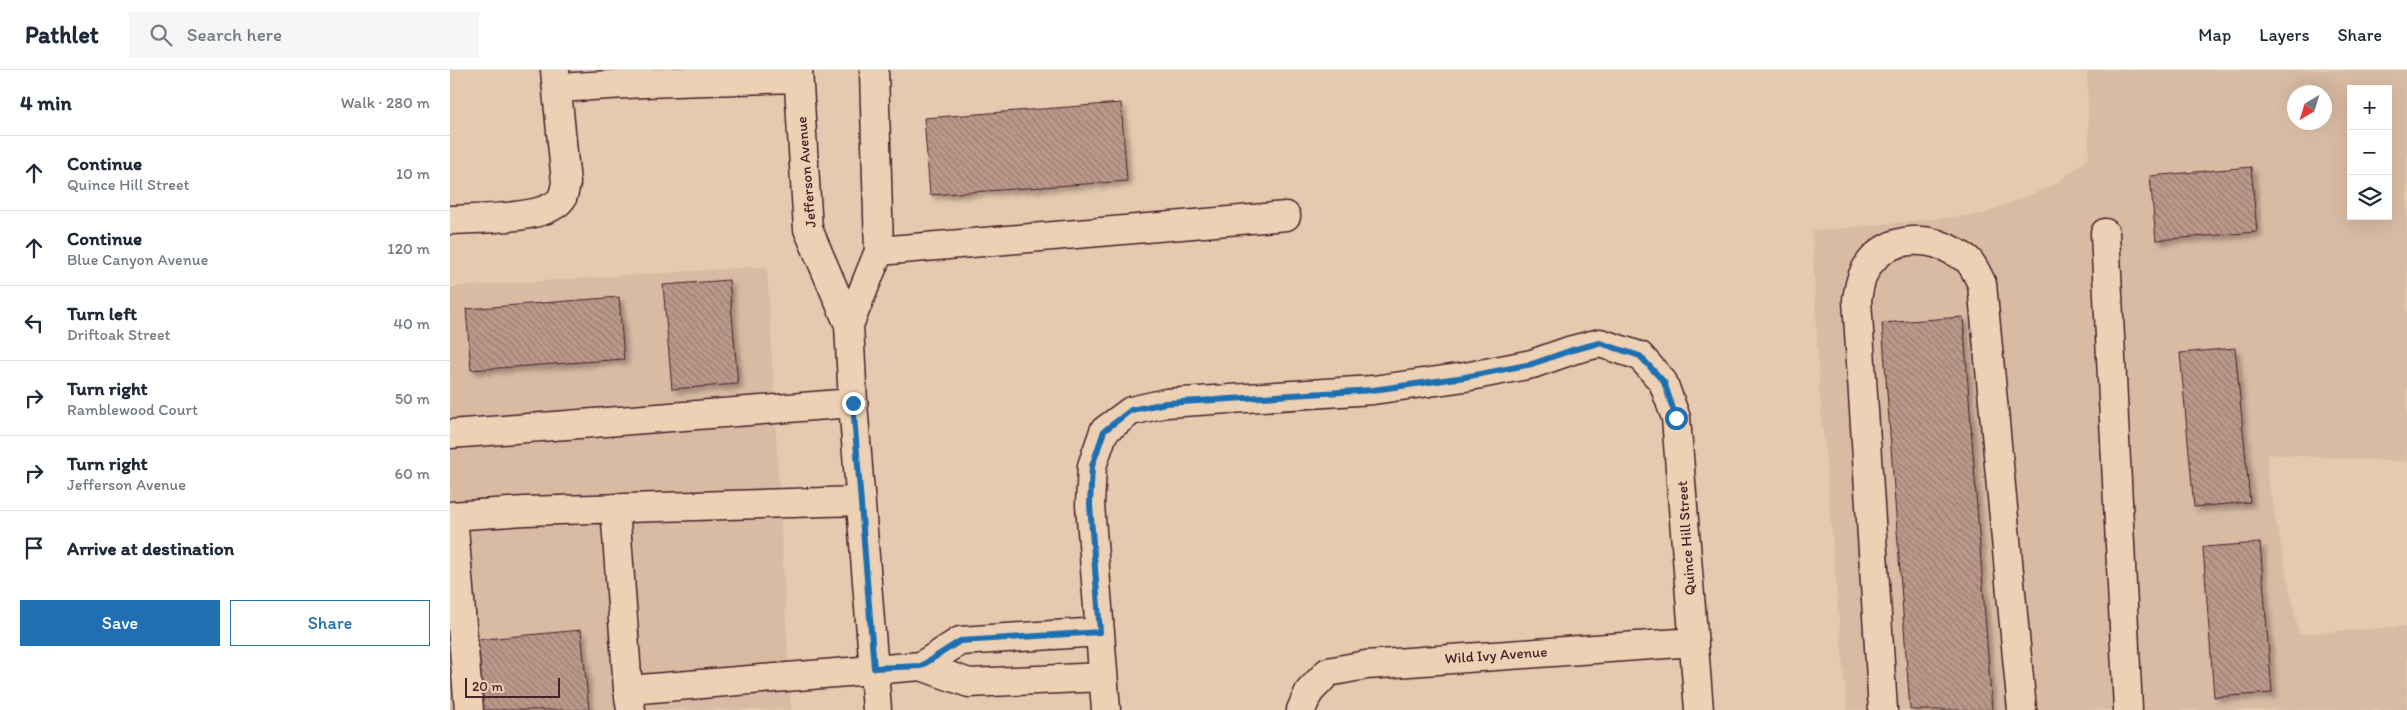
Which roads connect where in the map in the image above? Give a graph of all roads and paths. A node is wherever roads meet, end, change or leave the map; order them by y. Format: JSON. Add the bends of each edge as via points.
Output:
{"nodes":[{"id":1,"x":874,"y":70,"type":"edge"},
{"id":2,"x":798,"y":74,"type":"edge"},
{"id":3,"x":643,"y":76,"type":"edge"},
{"id":4,"x":556,"y":79,"type":"edge"},
{"id":5,"x":1286,"y":216,"type":"dead end"},
{"id":6,"x":450,"y":220,"type":"edge"},
{"id":7,"x":2105,"y":234,"type":"dead end"},
{"id":8,"x":879,"y":251,"type":"junction"},
{"id":9,"x":849,"y":325,"type":"junction"},
{"id":10,"x":853,"y":403,"type":"junction"},
{"id":11,"x":450,"y":434,"type":"edge"},
{"id":12,"x":860,"y":501,"type":"junction"},
{"id":13,"x":616,"y":508,"type":"junction"},
{"id":14,"x":451,"y":516,"type":"edge"},
{"id":15,"x":1100,"y":632,"type":"junction"},
{"id":16,"x":1019,"y":637,"type":"junction"},
{"id":17,"x":1694,"y":642,"type":"junction"},
{"id":18,"x":921,"y":666,"type":"junction"},
{"id":19,"x":874,"y":668,"type":"junction"},
{"id":20,"x":1103,"y":677,"type":"junction"},
{"id":21,"x":1019,"y":681,"type":"junction"},
{"id":22,"x":630,"y":700,"type":"edge"},
{"id":23,"x":1305,"y":701,"type":"edge"},
{"id":24,"x":469,"y":710,"type":"edge"},
{"id":25,"x":877,"y":710,"type":"edge"},
{"id":26,"x":1106,"y":710,"type":"edge"},
{"id":27,"x":1699,"y":710,"type":"edge"},
{"id":28,"x":1883,"y":710,"type":"edge"},
{"id":29,"x":2022,"y":710,"type":"edge"},
{"id":30,"x":2128,"y":710,"type":"edge"}],
"edges":[{"from":1,"to":8,"type":"street","name":"Jefferson Avenue"},
{"from":2,"to":3,"type":"street"},
{"from":2,"to":9,"type":"street","name":"Jefferson Avenue","via":[[808,228]]},
{"from":3,"to":4,"type":"street"},
{"from":4,"to":6,"type":"street","via":[[566,183],[562,198],[548,209],[533,214]]},
{"from":5,"to":8,"type":"street"},
{"from":7,"to":30,"type":"street"},
{"from":8,"to":9,"type":"street","name":"Jefferson Avenue"},
{"from":9,"to":10,"type":"street","name":"Jefferson Avenue"},
{"from":10,"to":11,"type":"street"},
{"from":10,"to":12,"type":"street","name":"Jefferson Avenue"},
{"from":12,"to":13,"type":"street"},
{"from":12,"to":19,"type":"street","name":"Jefferson Avenue"},
{"from":13,"to":14,"type":"street"},
{"from":13,"to":22,"type":"street"},
{"from":14,"to":24,"type":"street"},
{"from":15,"to":16,"type":"street"},
{"from":15,"to":17,"type":"street","name":"Quince Hill Street","via":[[1090,505],[1092,466],[1104,431],[1131,410],[1166,403],[1373,390],[1465,377],[1532,364],[1600,343],[1640,356],[1664,382],[1676,418]]},
{"from":15,"to":20,"type":"street"},
{"from":16,"to":18,"type":"street","via":[[960,641]]},
{"from":16,"to":21,"type":"street"},
{"from":17,"to":23,"type":"street","name":"Wild Ivy Avenue","via":[[1366,665],[1328,672]]},
{"from":17,"to":27,"type":"street","name":"Quince Hill Street"},
{"from":18,"to":19,"type":"street"},
{"from":18,"to":21,"type":"street","via":[[969,683]]},
{"from":19,"to":22,"type":"street"},
{"from":19,"to":25,"type":"street","name":"Jefferson Avenue"},
{"from":20,"to":21,"type":"street"},
{"from":20,"to":26,"type":"street"},
{"from":28,"to":29,"type":"street","via":[[1857,300],[1861,278],[1885,249],[1902,242],[1928,240],[1944,245],[1968,260],[1982,284]]}]}
